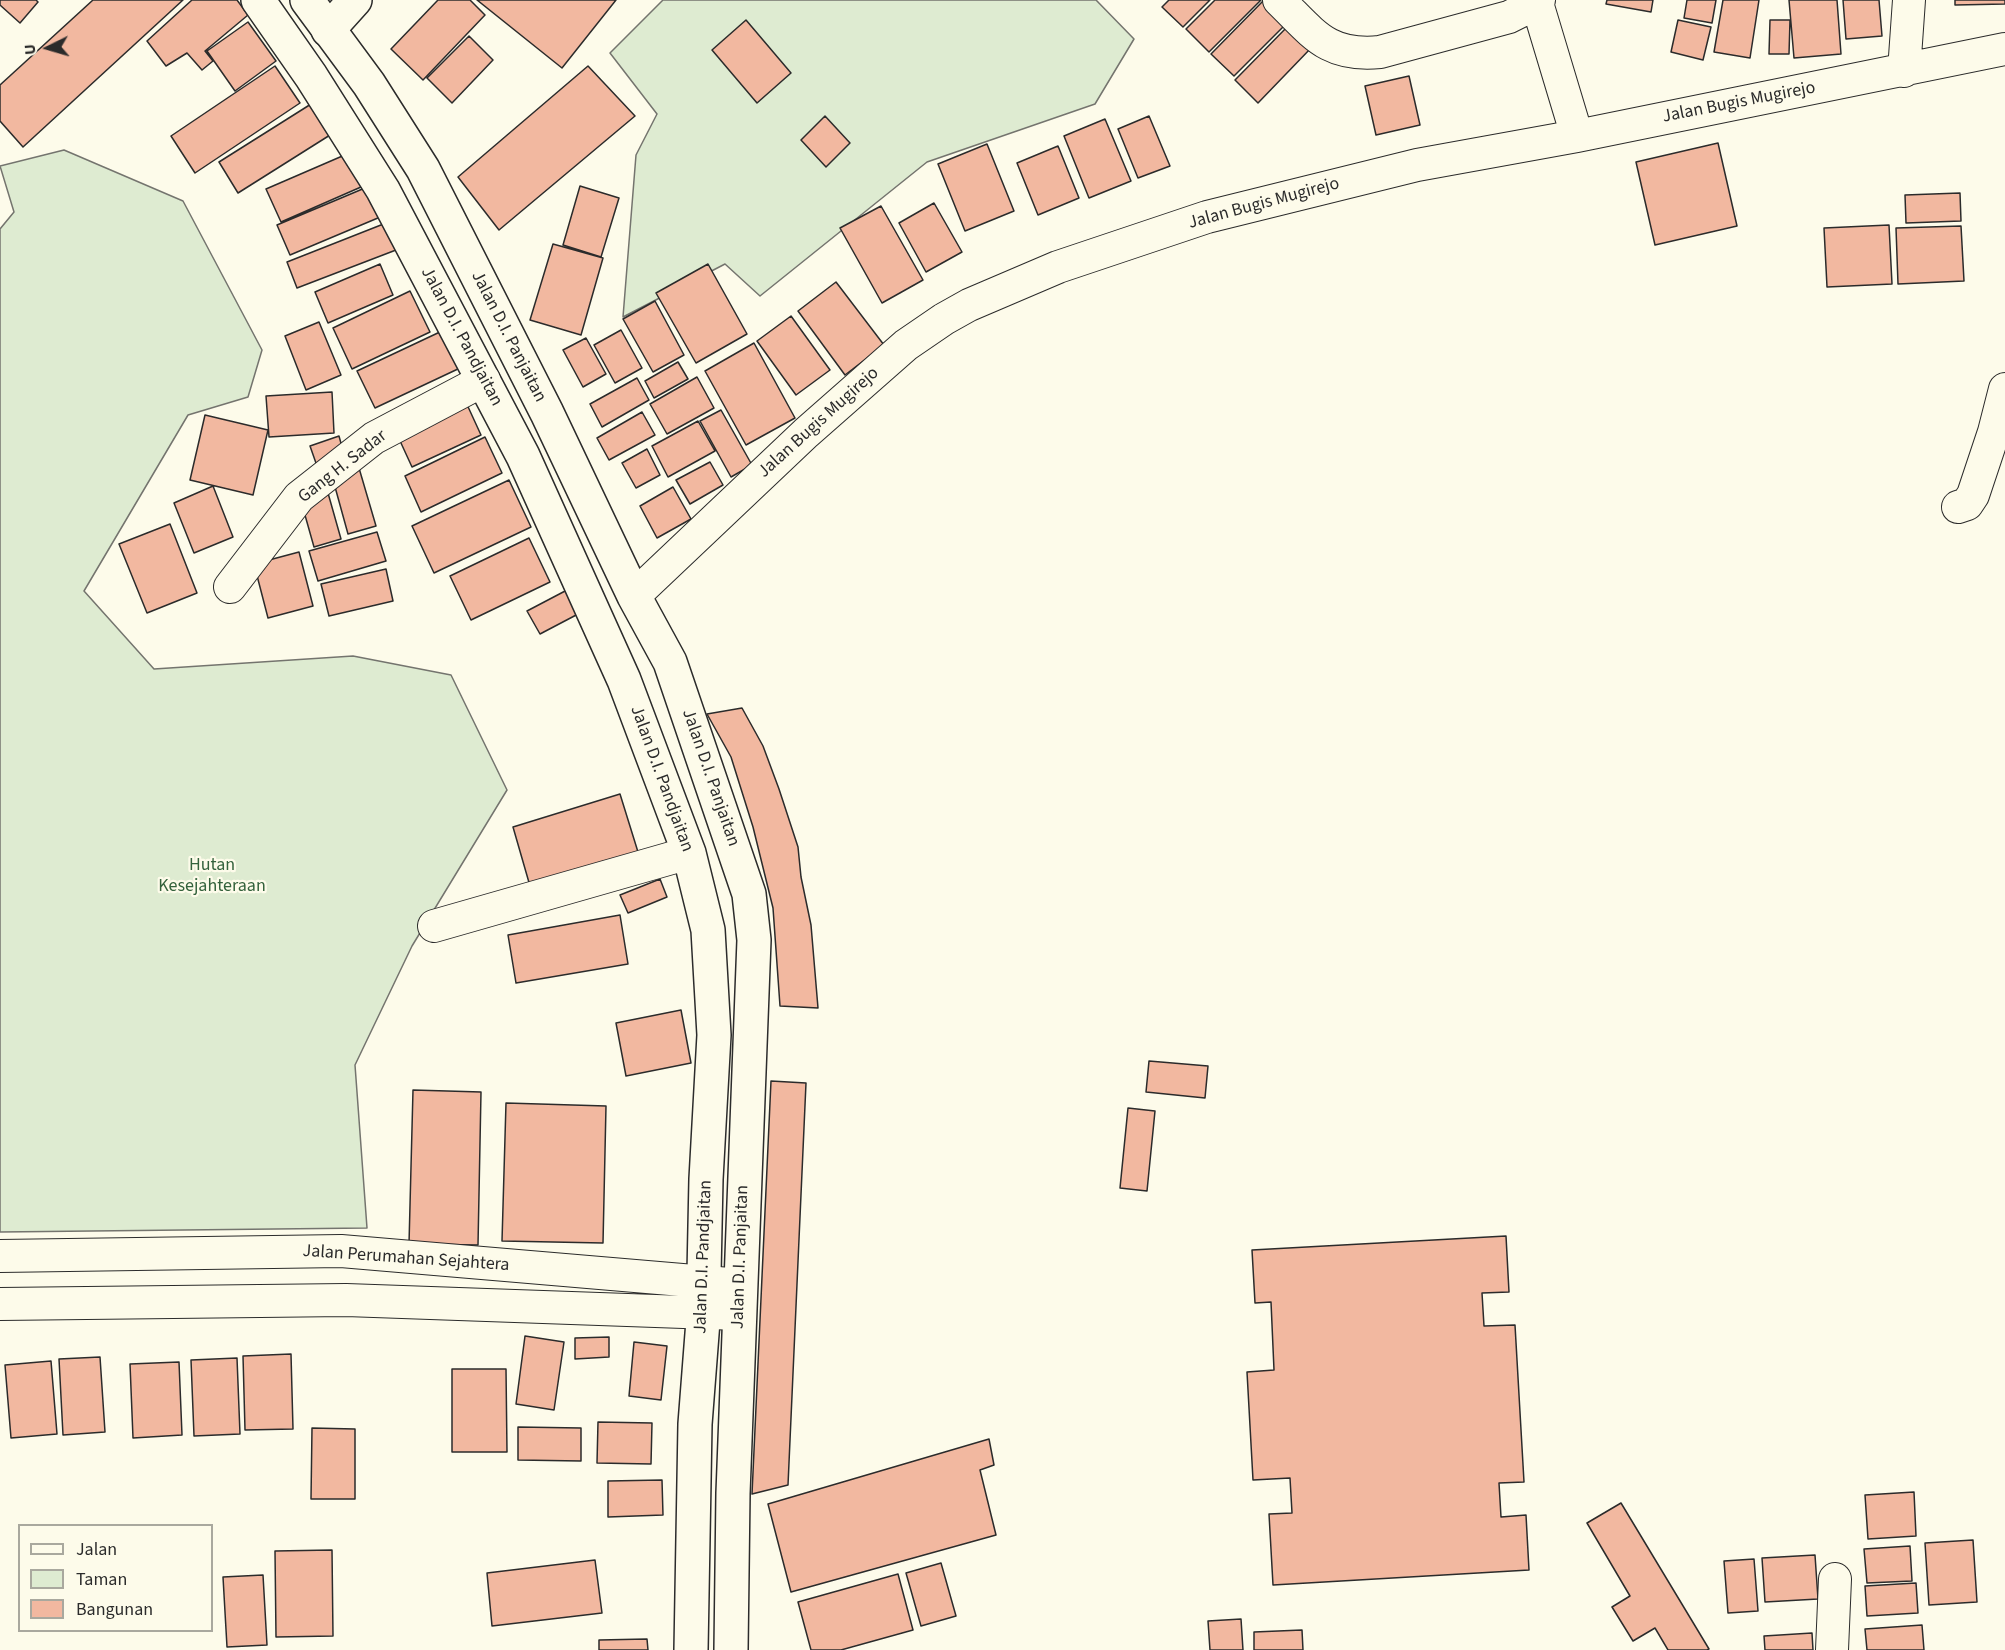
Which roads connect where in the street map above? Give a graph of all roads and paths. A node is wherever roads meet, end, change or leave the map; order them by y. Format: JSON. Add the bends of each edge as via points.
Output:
{"nodes":[{"id":1,"x":258,"y":0,"type":"edge"},
{"id":2,"x":307,"y":0,"type":"edge"},
{"id":3,"x":355,"y":0,"type":"edge"},
{"id":4,"x":1279,"y":0,"type":"edge"},
{"id":5,"x":1909,"y":0,"type":"edge"},
{"id":6,"x":1538,"y":1,"type":"edge"},
{"id":7,"x":328,"y":30,"type":"junction"},
{"id":8,"x":2005,"y":49,"type":"edge"},
{"id":9,"x":300,"y":60,"type":"junction"},
{"id":10,"x":1904,"y":71,"type":"junction"},
{"id":11,"x":1577,"y":136,"type":"junction"},
{"id":12,"x":484,"y":381,"type":"junction"},
{"id":13,"x":2005,"y":389,"type":"edge"},
{"id":14,"x":1958,"y":507,"type":"dead end"},
{"id":15,"x":230,"y":587,"type":"dead end"},
{"id":16,"x":634,"y":597,"type":"junction"},
{"id":17,"x":689,"y":854,"type":"junction"},
{"id":18,"x":434,"y":926,"type":"dead end"},
{"id":19,"x":0,"y":1256,"type":"edge"},
{"id":20,"x":704,"y":1297,"type":"junction"},
{"id":21,"x":740,"y":1300,"type":"junction"},
{"id":22,"x":0,"y":1304,"type":"edge"},
{"id":23,"x":1834,"y":1579,"type":"dead end"},
{"id":24,"x":691,"y":1650,"type":"edge"},
{"id":25,"x":731,"y":1650,"type":"edge"},
{"id":26,"x":1832,"y":1650,"type":"edge"}],
"edges":[{"from":1,"to":9,"type":"main road","name":"Jalan D.I. Pandjaitan"},
{"from":2,"to":7,"type":"main road","name":"Jalan D.I. Panjaitan"},
{"from":3,"to":7,"type":"main road"},
{"from":4,"to":6,"type":"street","via":[[1323,42],[1359,54],[1380,52],[1509,17]]},
{"from":5,"to":10,"type":"street"},
{"from":6,"to":11,"type":"street"},
{"from":7,"to":9,"type":"main road"},
{"from":7,"to":16,"type":"main road","name":"Jalan D.I. Panjaitan","via":[[369,84],[423,169]]},
{"from":8,"to":10,"type":"street","name":"Jalan Bugis Mugirejo"},
{"from":9,"to":12,"type":"main road","name":"Jalan D.I. Pandjaitan","via":[[383,190]]},
{"from":10,"to":11,"type":"street","name":"Jalan Bugis Mugirejo"},
{"from":11,"to":16,"type":"street","name":"Jalan Bugis Mugirejo","via":[[1417,165],[1207,218],[1058,267],[969,305],[906,345],[806,433]]},
{"from":12,"to":15,"type":"street","name":"Gang H. Sadar","via":[[374,438],[299,497]]},
{"from":12,"to":17,"type":"main road","name":"Jalan D.I. Pandjaitan","via":[[523,456],[624,680]]},
{"from":13,"to":14,"type":"street","via":[[1973,495],[1967,504]]},
{"from":16,"to":21,"type":"main road","name":"Jalan D.I. Panjaitan","via":[[670,662],[749,894],[754,940]]},
{"from":17,"to":18,"type":"street"},
{"from":17,"to":20,"type":"main road","name":"Jalan D.I. Pandjaitan","via":[[708,930],[714,1035]]},
{"from":19,"to":20,"type":"street","name":"Jalan Perumahan Sejahtera","via":[[340,1251]]},
{"from":20,"to":21,"type":"street"},
{"from":20,"to":22,"type":"street"},
{"from":20,"to":24,"type":"main road","name":"Jalan D.I. Pandjaitan","via":[[695,1424]]},
{"from":21,"to":25,"type":"main road","name":"Jalan D.I. Panjaitan"},
{"from":23,"to":26,"type":"street"}]}
